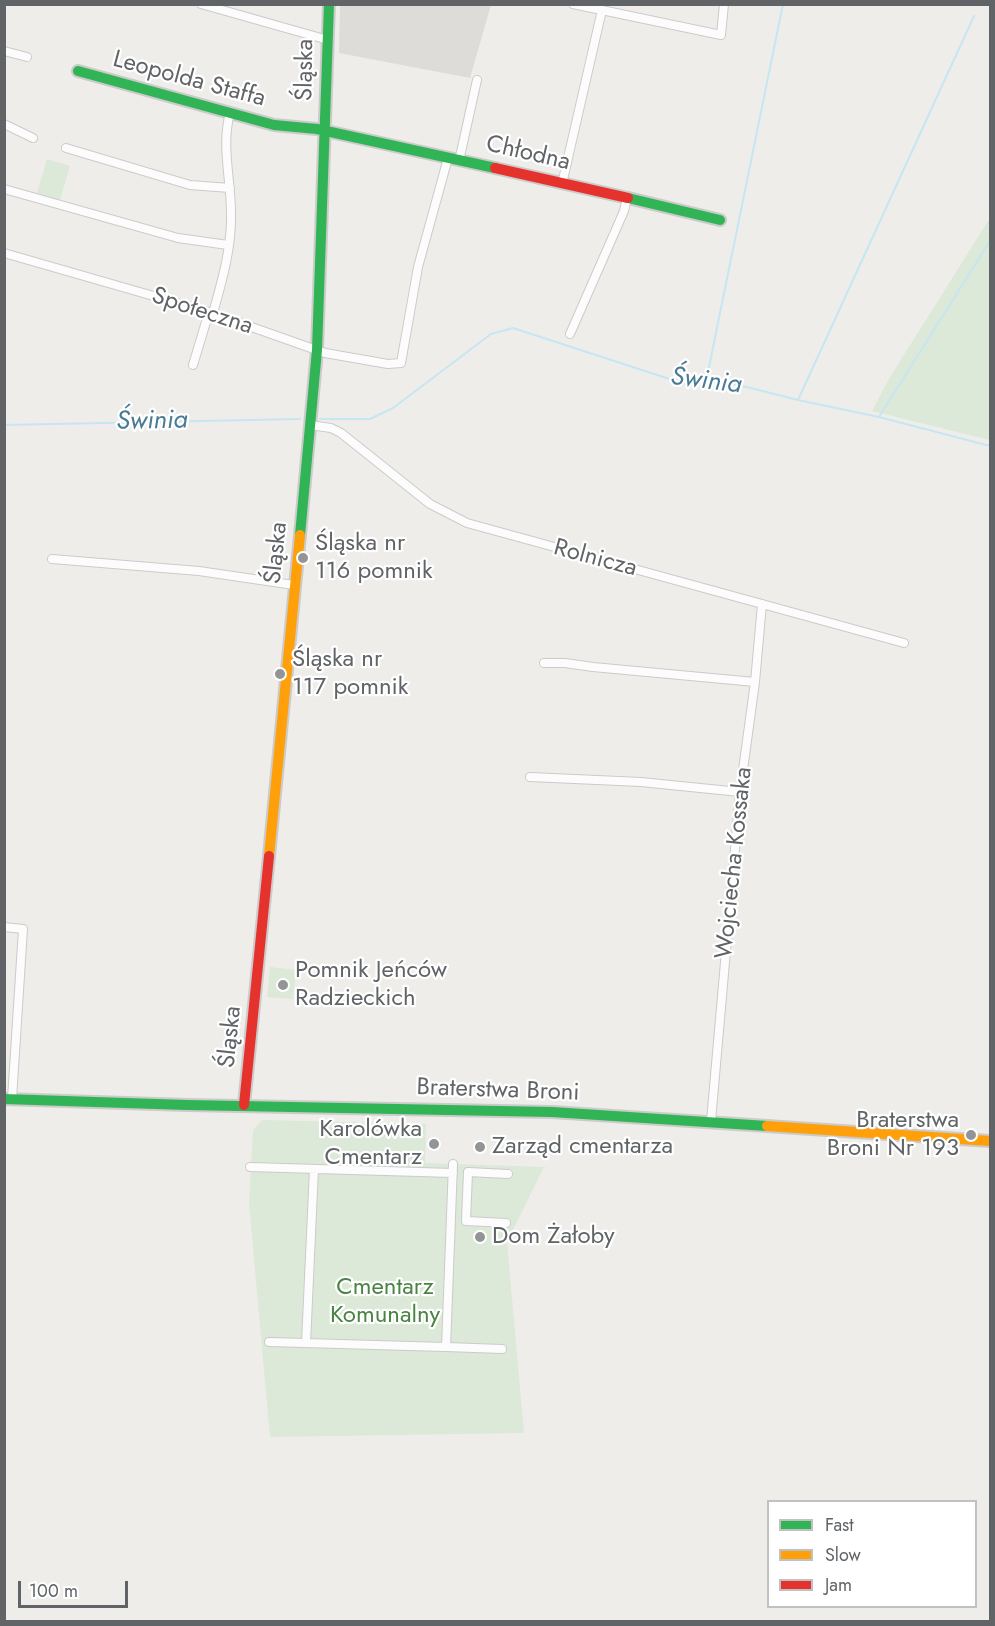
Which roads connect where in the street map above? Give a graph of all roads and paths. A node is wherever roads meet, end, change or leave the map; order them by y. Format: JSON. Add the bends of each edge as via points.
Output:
{"nodes":[{"id":1,"x":201,"y":4,"type":"edge"},
{"id":2,"x":329,"y":4,"type":"edge"},
{"id":3,"x":573,"y":4,"type":"edge"},
{"id":4,"x":724,"y":4,"type":"edge"},
{"id":5,"x":219,"y":7,"type":"edge"},
{"id":6,"x":602,"y":10,"type":"junction"},
{"id":7,"x":328,"y":40,"type":"junction"},
{"id":8,"x":4,"y":51,"type":"edge"},
{"id":9,"x":27,"y":57,"type":"dead end"},
{"id":10,"x":78,"y":71,"type":"dead end"},
{"id":11,"x":477,"y":80,"type":"dead end"},
{"id":12,"x":230,"y":113,"type":"junction"},
{"id":13,"x":4,"y":123,"type":"edge"},
{"id":14,"x":326,"y":131,"type":"junction"},
{"id":15,"x":33,"y":138,"type":"dead end"},
{"id":16,"x":66,"y":148,"type":"dead end"},
{"id":17,"x":454,"y":159,"type":"junction"},
{"id":18,"x":562,"y":184,"type":"junction"},
{"id":19,"x":230,"y":188,"type":"junction"},
{"id":20,"x":4,"y":189,"type":"edge"},
{"id":21,"x":627,"y":198,"type":"junction"},
{"id":22,"x":720,"y":220,"type":"dead end"},
{"id":23,"x":228,"y":245,"type":"junction"},
{"id":24,"x":4,"y":253,"type":"edge"},
{"id":25,"x":211,"y":312,"type":"junction"},
{"id":26,"x":570,"y":334,"type":"dead end"},
{"id":27,"x":316,"y":350,"type":"junction"},
{"id":28,"x":193,"y":365,"type":"dead end"},
{"id":29,"x":310,"y":425,"type":"junction"},
{"id":30,"x":52,"y":559,"type":"dead end"},
{"id":31,"x":294,"y":585,"type":"junction"},
{"id":32,"x":762,"y":604,"type":"junction"},
{"id":33,"x":904,"y":643,"type":"dead end"},
{"id":34,"x":544,"y":663,"type":"dead end"},
{"id":35,"x":755,"y":682,"type":"junction"},
{"id":36,"x":530,"y":777,"type":"dead end"},
{"id":37,"x":740,"y":792,"type":"junction"},
{"id":38,"x":4,"y":927,"type":"edge"},
{"id":39,"x":8,"y":1099,"type":"edge"},
{"id":40,"x":243,"y":1105,"type":"junction"},
{"id":41,"x":711,"y":1121,"type":"junction"},
{"id":42,"x":990,"y":1141,"type":"edge"},
{"id":43,"x":250,"y":1167,"type":"dead end"},
{"id":44,"x":314,"y":1169,"type":"junction"},
{"id":45,"x":453,"y":1170,"type":"junction"},
{"id":46,"x":468,"y":1172,"type":"junction"},
{"id":47,"x":508,"y":1174,"type":"dead end"},
{"id":48,"x":451,"y":1221,"type":"junction"},
{"id":49,"x":466,"y":1221,"type":"junction"},
{"id":50,"x":506,"y":1223,"type":"dead end"},
{"id":51,"x":270,"y":1342,"type":"dead end"},
{"id":52,"x":306,"y":1343,"type":"junction"},
{"id":53,"x":447,"y":1347,"type":"junction"},
{"id":54,"x":502,"y":1349,"type":"dead end"}],
"edges":[{"from":1,"to":5,"type":"street"},
{"from":2,"to":7,"type":"street","name":"Śląska"},
{"from":3,"to":6,"type":"street"},
{"from":4,"to":6,"type":"street","via":[[722,35]]},
{"from":5,"to":7,"type":"street"},
{"from":6,"to":18,"type":"street"},
{"from":7,"to":14,"type":"street","name":"Śląska"},
{"from":8,"to":9,"type":"street"},
{"from":10,"to":12,"type":"street","name":"Leopolda Staffa"},
{"from":11,"to":17,"type":"street"},
{"from":12,"to":14,"type":"street","name":"Leopolda Staffa","via":[[279,126]]},
{"from":12,"to":19,"type":"street","via":[[226,130]]},
{"from":13,"to":15,"type":"street"},
{"from":14,"to":17,"type":"street","name":"Chłodna"},
{"from":14,"to":27,"type":"street","name":"Śląska"},
{"from":16,"to":19,"type":"street","via":[[190,185]]},
{"from":17,"to":18,"type":"street","name":"Chłodna"},
{"from":17,"to":27,"type":"street","name":"Społeczna","via":[[418,267],[401,363]]},
{"from":18,"to":21,"type":"street","name":"Chłodna"},
{"from":19,"to":23,"type":"street"},
{"from":20,"to":23,"type":"street","via":[[178,238]]},
{"from":21,"to":22,"type":"street","name":"Chłodna"},
{"from":21,"to":26,"type":"street"},
{"from":23,"to":25,"type":"street"},
{"from":24,"to":25,"type":"street","name":"Społeczna"},
{"from":25,"to":27,"type":"street","name":"Społeczna"},
{"from":25,"to":28,"type":"street"},
{"from":27,"to":29,"type":"street","name":"Śląska"},
{"from":29,"to":31,"type":"street","name":"Śląska"},
{"from":29,"to":32,"type":"street","name":"Rolnicza","via":[[341,433],[430,504],[467,523]]},
{"from":30,"to":31,"type":"street","via":[[199,571]]},
{"from":31,"to":40,"type":"street","name":"Śląska","via":[[262,944]]},
{"from":32,"to":33,"type":"street","name":"Rolnicza"},
{"from":32,"to":35,"type":"street","name":"Wojciecha Kossaka"},
{"from":34,"to":35,"type":"street"},
{"from":35,"to":37,"type":"street","name":"Wojciecha Kossaka"},
{"from":36,"to":37,"type":"street"},
{"from":37,"to":41,"type":"street","name":"Wojciecha Kossaka"},
{"from":38,"to":39,"type":"street","via":[[23,929]]},
{"from":39,"to":40,"type":"street","name":"Braterstwa Broni"},
{"from":40,"to":41,"type":"street","name":"Braterstwa Broni","via":[[552,1112]]},
{"from":41,"to":42,"type":"street","name":"Braterstwa Broni"},
{"from":43,"to":44,"type":"street"},
{"from":44,"to":45,"type":"street"},
{"from":44,"to":52,"type":"street"},
{"from":45,"to":46,"type":"street"},
{"from":45,"to":48,"type":"street"},
{"from":46,"to":47,"type":"street"},
{"from":46,"to":49,"type":"street"},
{"from":48,"to":49,"type":"street"},
{"from":48,"to":53,"type":"street"},
{"from":49,"to":50,"type":"street"},
{"from":51,"to":52,"type":"street"},
{"from":52,"to":53,"type":"street"},
{"from":53,"to":54,"type":"street"}]}
